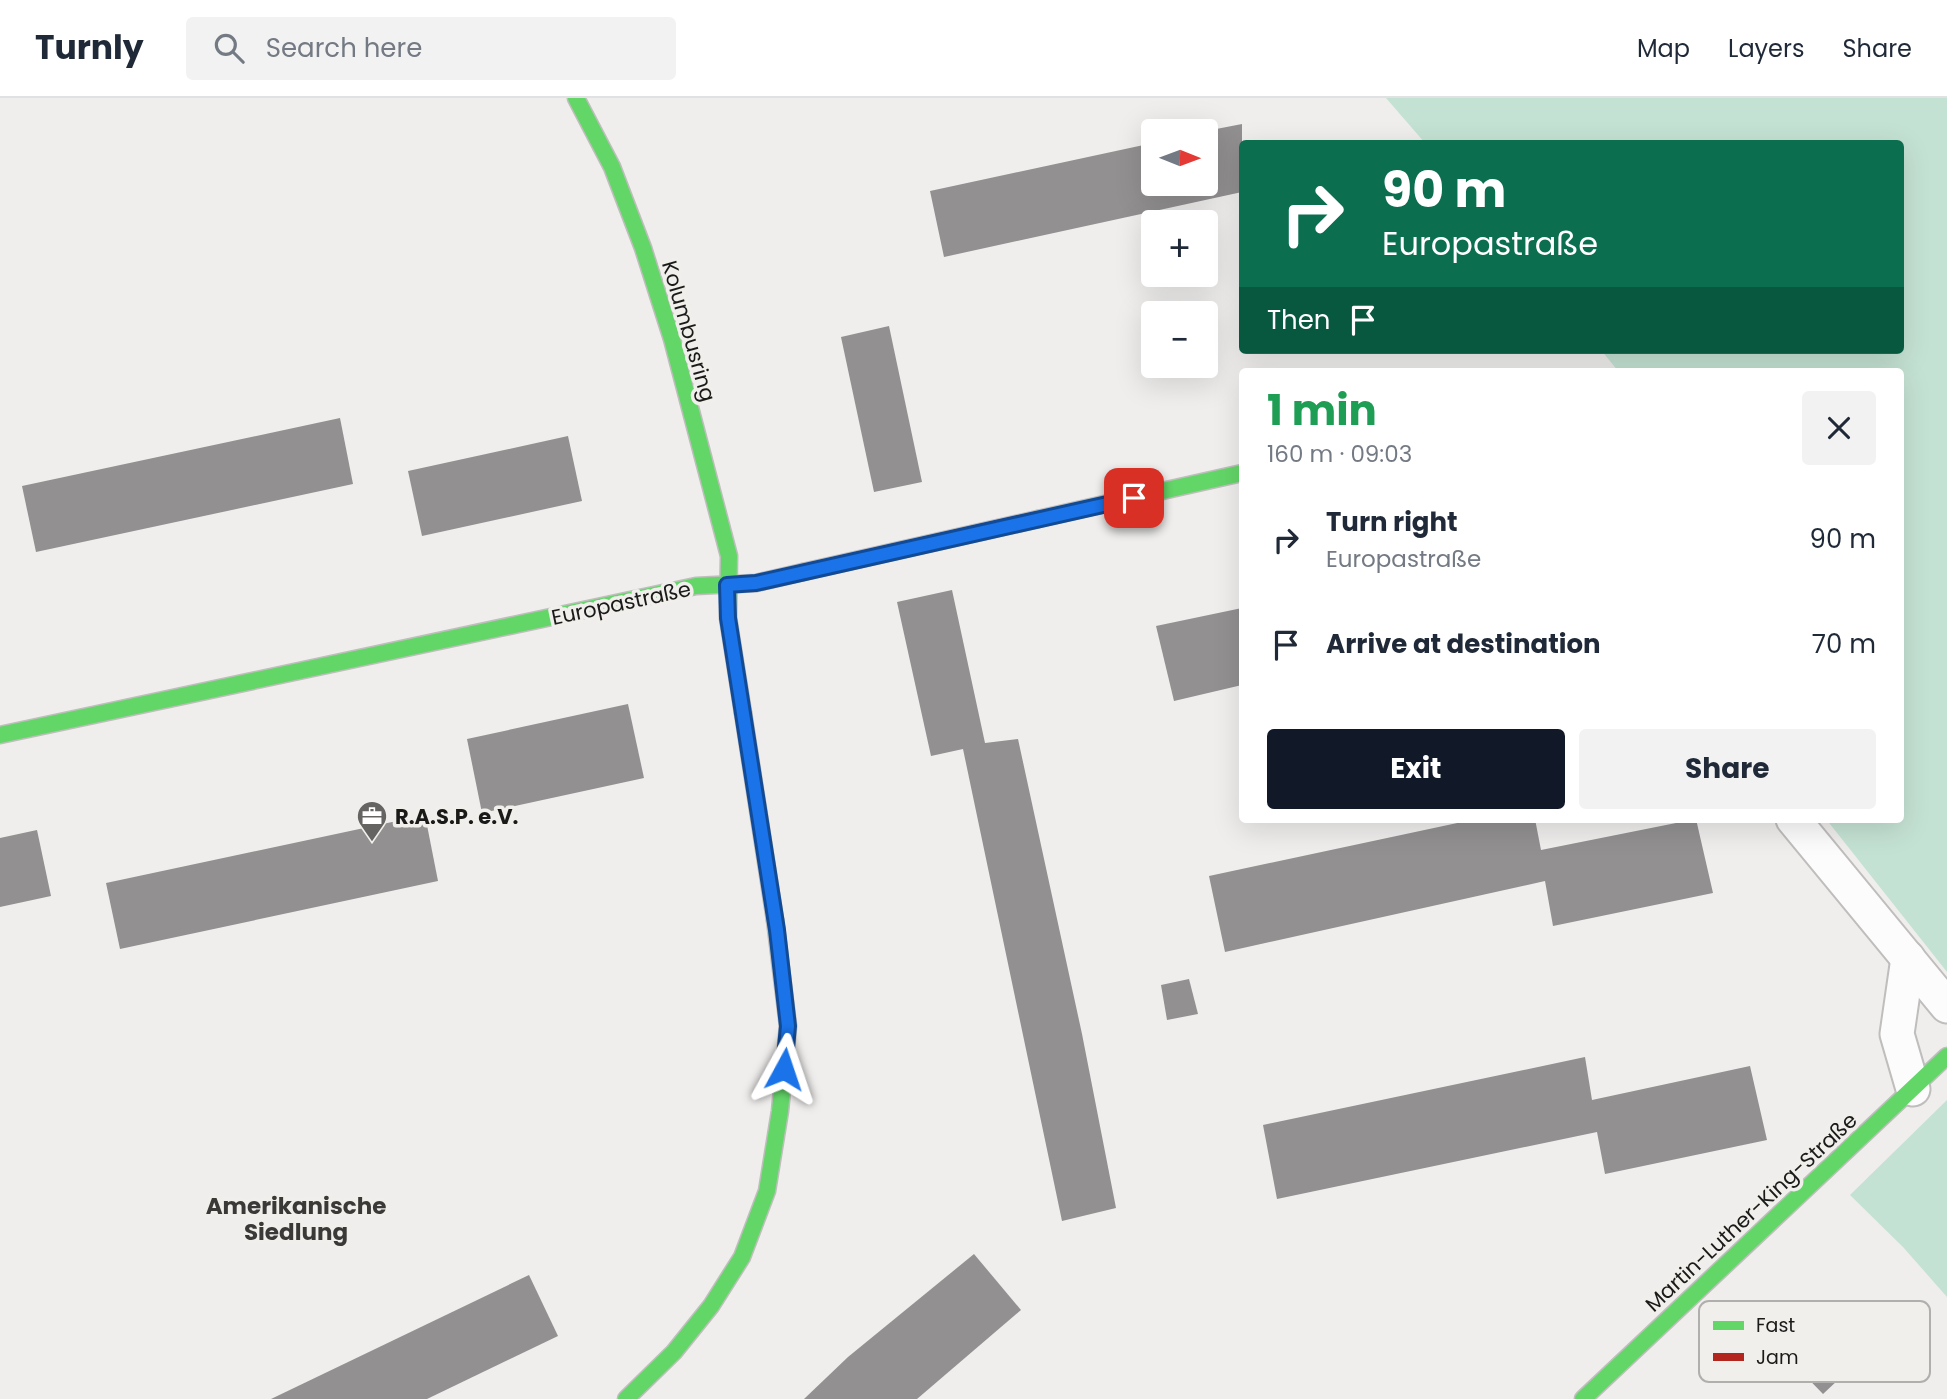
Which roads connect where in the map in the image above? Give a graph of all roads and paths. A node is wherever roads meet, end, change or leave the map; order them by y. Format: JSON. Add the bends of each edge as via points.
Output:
{"nodes":[{"id":1,"x":576,"y":98,"type":"edge"},
{"id":2,"x":1239,"y":475,"type":"edge"},
{"id":3,"x":727,"y":585,"type":"junction"},
{"id":4,"x":0,"y":736,"type":"edge"},
{"id":5,"x":1796,"y":823,"type":"edge"},
{"id":6,"x":1908,"y":958,"type":"junction"},
{"id":7,"x":1947,"y":1006,"type":"edge"},
{"id":8,"x":1947,"y":1056,"type":"edge"},
{"id":9,"x":1913,"y":1089,"type":"junction"},
{"id":10,"x":626,"y":1399,"type":"edge"},
{"id":11,"x":1583,"y":1399,"type":"edge"}],
"edges":[{"from":1,"to":3,"type":"street","name":"Kolumbusring","via":[[612,167],[656,287],[729,556]]},
{"from":2,"to":3,"type":"street","name":"Europastraße","via":[[756,583]]},
{"from":3,"to":4,"type":"street","name":"Europastraße","via":[[696,586]]},
{"from":3,"to":10,"type":"street","name":"Kolumbusring","via":[[728,618],[788,1026],[780,1111],[766,1191],[742,1257],[674,1352]]},
{"from":5,"to":6,"type":"street"},
{"from":6,"to":7,"type":"street"},
{"from":6,"to":9,"type":"street","via":[[1897,1034]]},
{"from":8,"to":9,"type":"street","name":"Martin-Luther-King-Straße"},
{"from":9,"to":11,"type":"street","name":"Martin-Luther-King-Straße"}]}
